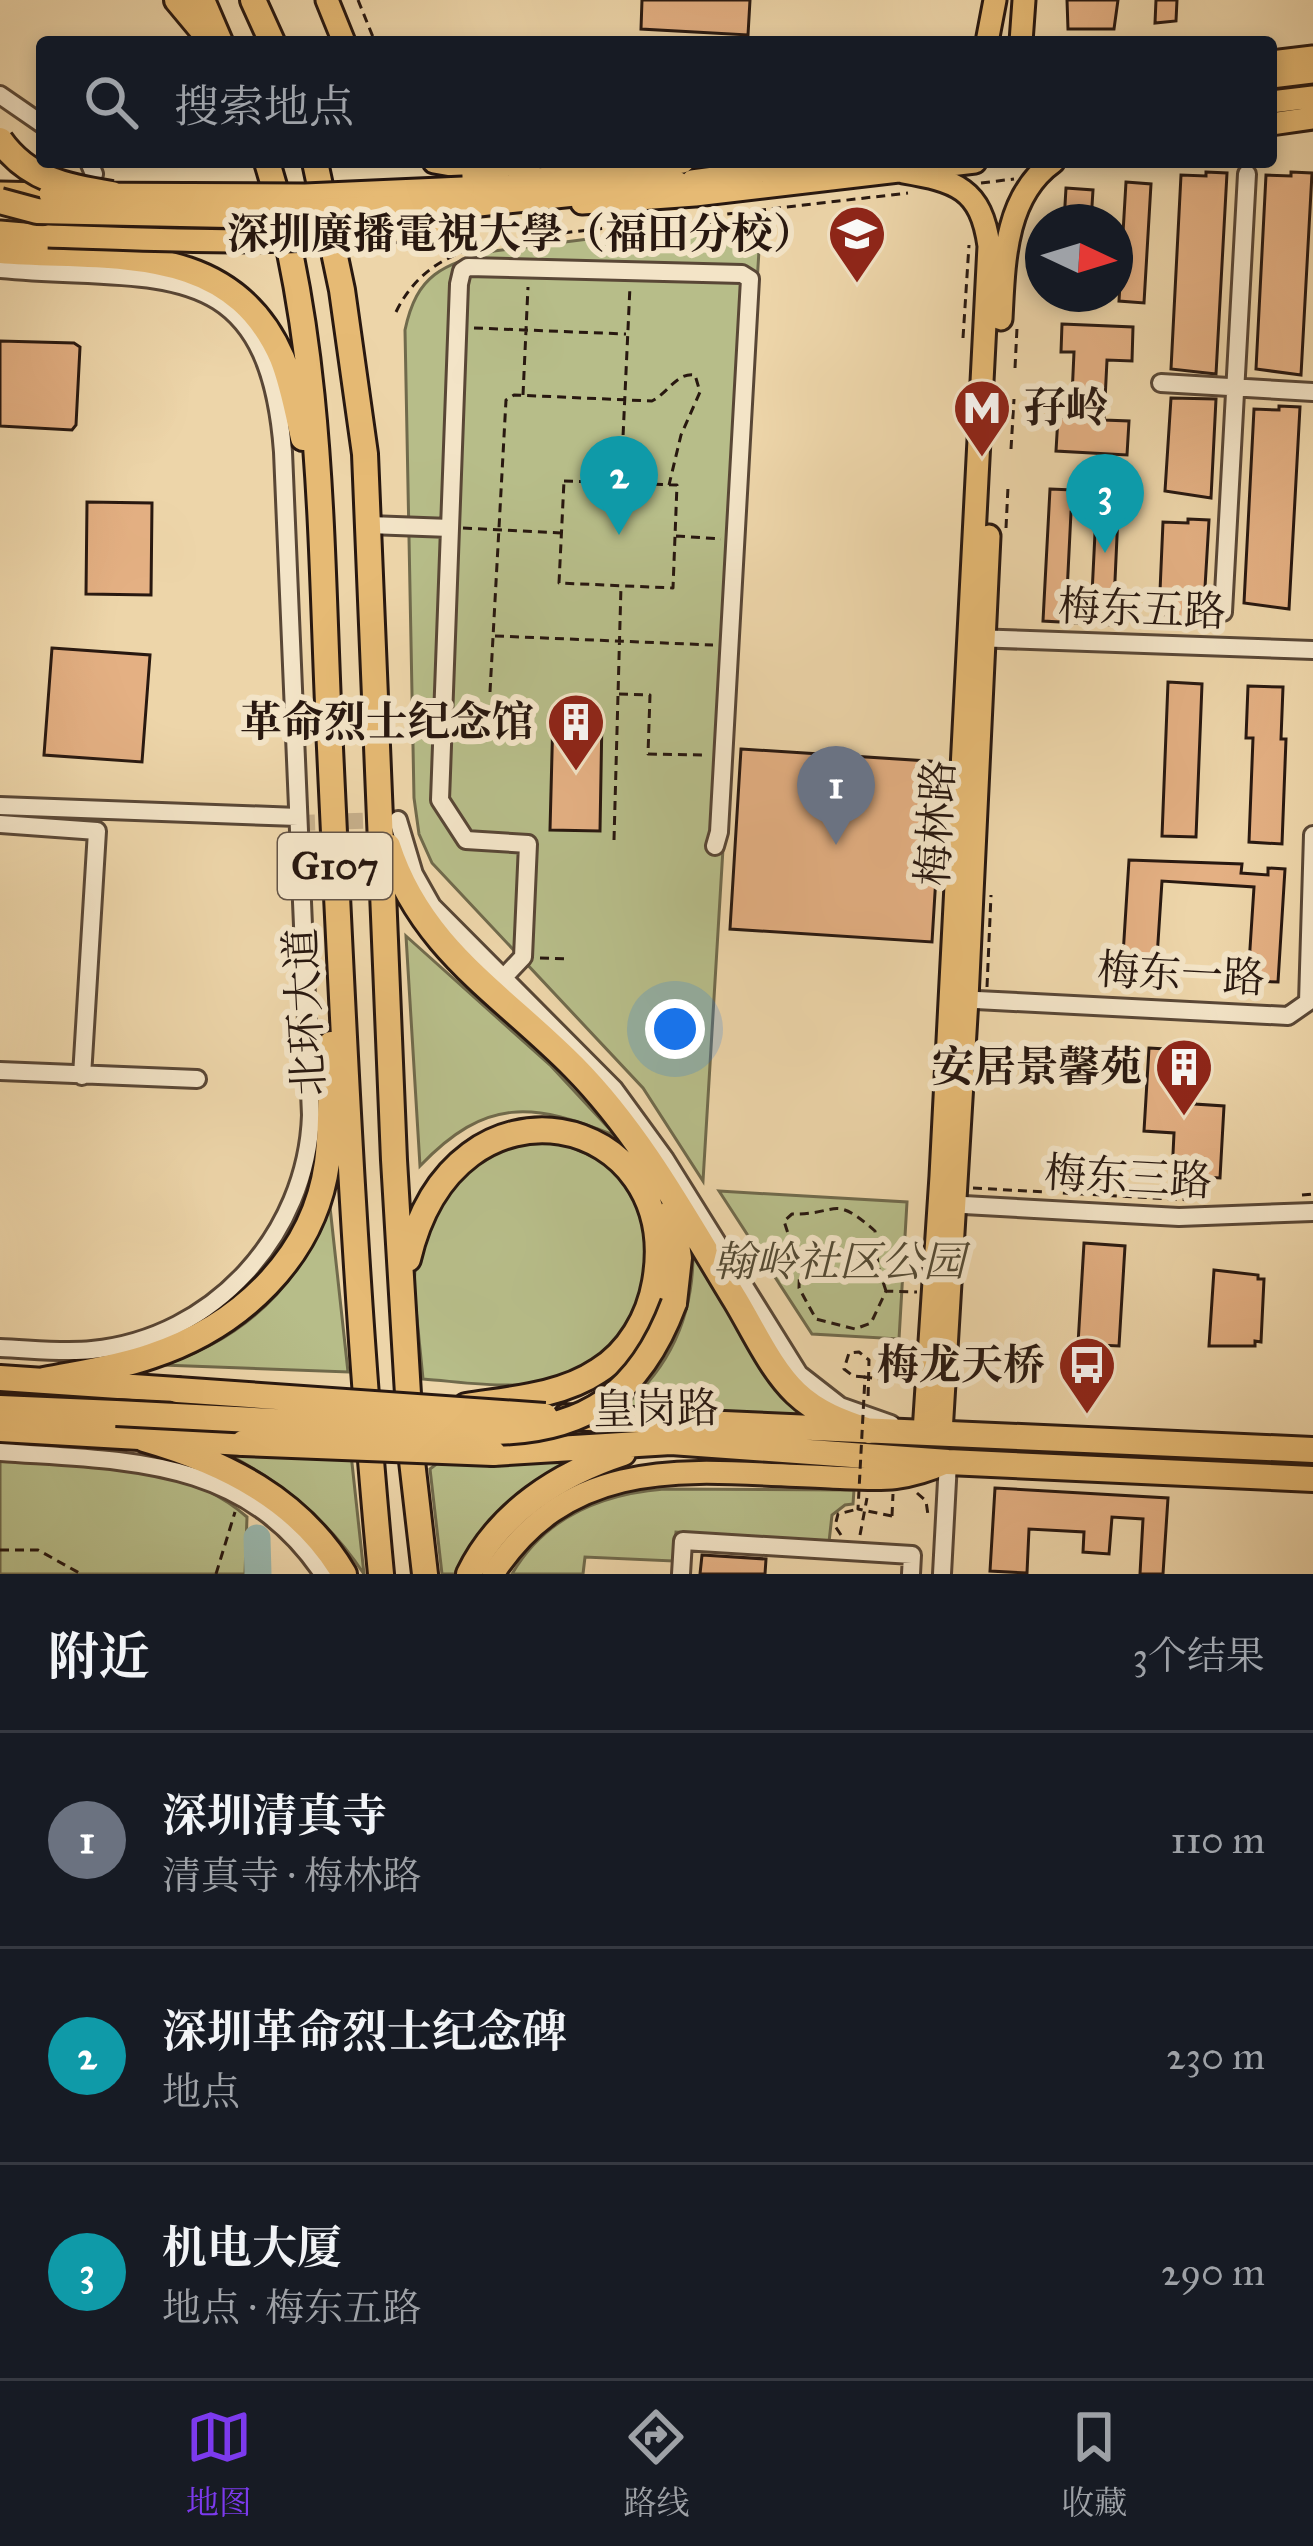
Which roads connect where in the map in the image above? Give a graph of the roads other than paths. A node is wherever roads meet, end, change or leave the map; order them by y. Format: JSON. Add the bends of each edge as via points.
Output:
{"nodes":[{"id":1,"x":177,"y":0,"type":"edge"},
{"id":2,"x":202,"y":0,"type":"edge"},
{"id":3,"x":254,"y":0,"type":"edge"},
{"id":4,"x":327,"y":0,"type":"edge"},
{"id":5,"x":999,"y":0,"type":"edge"},
{"id":6,"x":1024,"y":0,"type":"edge"},
{"id":7,"x":210,"y":36,"type":"edge"},
{"id":8,"x":214,"y":36,"type":"edge"},
{"id":9,"x":269,"y":36,"type":"edge"},
{"id":10,"x":342,"y":36,"type":"edge"},
{"id":11,"x":990,"y":36,"type":"edge"},
{"id":12,"x":1012,"y":36,"type":"edge"},
{"id":13,"x":1015,"y":36,"type":"edge"},
{"id":14,"x":1313,"y":57,"type":"edge"},
{"id":15,"x":1277,"y":61,"type":"edge"},
{"id":16,"x":1313,"y":72,"type":"edge"},
{"id":17,"x":1277,"y":76,"type":"edge"},
{"id":18,"x":0,"y":95,"type":"edge"},
{"id":19,"x":1313,"y":98,"type":"edge"},
{"id":20,"x":1277,"y":101,"type":"edge"},
{"id":21,"x":1313,"y":118,"type":"edge"},
{"id":22,"x":36,"y":120,"type":"edge"},
{"id":23,"x":1277,"y":123,"type":"edge"},
{"id":24,"x":0,"y":140,"type":"edge"},
{"id":25,"x":269,"y":168,"type":"edge"},
{"id":26,"x":316,"y":168,"type":"edge"},
{"id":27,"x":468,"y":168,"type":"edge"},
{"id":28,"x":749,"y":168,"type":"edge"},
{"id":29,"x":1055,"y":168,"type":"edge"},
{"id":30,"x":533,"y":171,"type":"edge"},
{"id":31,"x":904,"y":172,"type":"junction"},
{"id":32,"x":680,"y":173,"type":"edge"},
{"id":33,"x":975,"y":173,"type":"edge"},
{"id":34,"x":1247,"y":174,"type":"dead end"},
{"id":35,"x":112,"y":194,"type":"junction"},
{"id":36,"x":0,"y":197,"type":"edge"},
{"id":37,"x":465,"y":204,"type":"junction"},
{"id":38,"x":558,"y":204,"type":"junction"},
{"id":39,"x":0,"y":232,"type":"edge"},
{"id":40,"x":0,"y":251,"type":"edge"},
{"id":41,"x":0,"y":269,"type":"edge"},
{"id":42,"x":1003,"y":305,"type":"junction"},
{"id":43,"x":1161,"y":383,"type":"dead end"},
{"id":44,"x":1235,"y":388,"type":"junction"},
{"id":45,"x":1313,"y":392,"type":"edge"},
{"id":46,"x":318,"y":510,"type":"junction"},
{"id":47,"x":369,"y":525,"type":"junction"},
{"id":48,"x":450,"y":528,"type":"junction"},
{"id":49,"x":1223,"y":612,"type":"dead end"},
{"id":50,"x":976,"y":638,"type":"junction"},
{"id":51,"x":1313,"y":650,"type":"edge"},
{"id":52,"x":378,"y":803,"type":"junction"},
{"id":53,"x":0,"y":806,"type":"edge"},
{"id":54,"x":298,"y":817,"type":"junction"},
{"id":55,"x":398,"y":820,"type":"dead end"},
{"id":56,"x":0,"y":824,"type":"edge"},
{"id":57,"x":1313,"y":836,"type":"edge"},
{"id":58,"x":715,"y":846,"type":"dead end"},
{"id":59,"x":334,"y":850,"type":"junction"},
{"id":60,"x":505,"y":976,"type":"junction"},
{"id":61,"x":959,"y":999,"type":"junction"},
{"id":62,"x":0,"y":1071,"type":"edge"},
{"id":63,"x":82,"y":1076,"type":"junction"},
{"id":64,"x":197,"y":1078,"type":"dead end"},
{"id":65,"x":659,"y":1176,"type":"junction"},
{"id":66,"x":955,"y":1199,"type":"junction"},
{"id":67,"x":1313,"y":1213,"type":"edge"},
{"id":68,"x":402,"y":1285,"type":"junction"},
{"id":69,"x":0,"y":1348,"type":"edge"},
{"id":70,"x":0,"y":1378,"type":"edge"},
{"id":71,"x":44,"y":1380,"type":"junction"},
{"id":72,"x":0,"y":1408,"type":"edge"},
{"id":73,"x":456,"y":1408,"type":"junction"},
{"id":74,"x":0,"y":1429,"type":"edge"},
{"id":75,"x":868,"y":1431,"type":"junction"},
{"id":76,"x":926,"y":1432,"type":"junction"},
{"id":77,"x":144,"y":1439,"type":"junction"},
{"id":78,"x":671,"y":1442,"type":"junction"},
{"id":79,"x":1313,"y":1450,"type":"edge"},
{"id":80,"x":0,"y":1452,"type":"edge"},
{"id":81,"x":948,"y":1462,"type":"junction"},
{"id":82,"x":1313,"y":1479,"type":"edge"},
{"id":83,"x":322,"y":1574,"type":"edge"},
{"id":84,"x":344,"y":1574,"type":"edge"},
{"id":85,"x":381,"y":1574,"type":"edge"},
{"id":86,"x":424,"y":1574,"type":"edge"},
{"id":87,"x":470,"y":1574,"type":"edge"},
{"id":88,"x":493,"y":1574,"type":"edge"},
{"id":89,"x":681,"y":1574,"type":"edge"},
{"id":90,"x":910,"y":1574,"type":"edge"},
{"id":91,"x":942,"y":1574,"type":"edge"}],
"edges":[{"from":1,"to":7,"type":"highway"},
{"from":2,"to":8,"type":"highway"},
{"from":3,"to":9,"type":"highway"},
{"from":4,"to":10,"type":"main road"},
{"from":5,"to":11,"type":"main road"},
{"from":5,"to":12,"type":"main road"},
{"from":6,"to":13,"type":"main road"},
{"from":14,"to":15,"type":"main road"},
{"from":16,"to":17,"type":"main road"},
{"from":18,"to":22,"type":"street"},
{"from":19,"to":20,"type":"main road"},
{"from":21,"to":23,"type":"main road"},
{"from":24,"to":35,"type":"highway","bridge":true,"via":[[45,179]]},
{"from":25,"to":46,"type":"highway","name":"北环大道","number":"G107","via":[[305,338]]},
{"from":26,"to":47,"type":"highway","name":"北环大道","number":"G107","via":[[362,416]]},
{"from":27,"to":30,"type":"main road"},
{"from":28,"to":32,"type":"main road"},
{"from":29,"to":42,"type":"main road","name":"梅林路","via":[[1019,196]]},
{"from":30,"to":32,"type":"main road"},
{"from":30,"to":37,"type":"main road"},
{"from":31,"to":33,"type":"main road"},
{"from":31,"to":38,"type":"main road"},
{"from":31,"to":42,"type":"main road","name":"梅林路","via":[[949,181],[983,214],[979,242]]},
{"from":32,"to":37,"type":"highway"},
{"from":32,"to":38,"type":"main road"},
{"from":34,"to":44,"type":"street"},
{"from":35,"to":36,"type":"main road","bridge":true},
{"from":35,"to":37,"type":"main road","bridge":true},
{"from":36,"to":37,"type":"highway","bridge":true,"via":[[61,212]]},
{"from":37,"to":38,"type":"main road"},
{"from":37,"to":39,"type":"main road","bridge":true,"via":[[426,227],[340,237]]},
{"from":40,"to":46,"type":"highway","via":[[164,261],[234,295],[281,357]]},
{"from":41,"to":54,"type":"street","via":[[188,284],[237,318],[264,358],[281,427]]},
{"from":42,"to":50,"type":"main road","name":"梅林路"},
{"from":43,"to":44,"type":"street"},
{"from":44,"to":45,"type":"street"},
{"from":44,"to":49,"type":"street"},
{"from":46,"to":59,"type":"highway","name":"北环大道","number":"G107"},
{"from":47,"to":48,"type":"street"},
{"from":47,"to":52,"type":"highway","name":"北环大道","number":"G107"},
{"from":48,"to":58,"type":"street","via":[[462,271],[749,279]]},
{"from":48,"to":60,"type":"street","via":[[440,800],[466,840],[528,844],[523,957]]},
{"from":50,"to":51,"type":"street","name":"梅东五路"},
{"from":50,"to":61,"type":"main road","name":"梅林路"},
{"from":52,"to":65,"type":"highway","via":[[397,872],[422,920],[585,1078]]},
{"from":52,"to":68,"type":"highway","name":"北环大道","number":"G107"},
{"from":53,"to":54,"type":"street"},
{"from":54,"to":69,"type":"street","via":[[310,1134],[304,1176],[283,1226],[235,1283],[175,1324],[94,1350]]},
{"from":55,"to":60,"type":"street","via":[[433,907]]},
{"from":56,"to":63,"type":"street","via":[[97,831]]},
{"from":57,"to":61,"type":"street","name":"梅东一路","via":[[1308,1002],[1288,1016]]},
{"from":59,"to":71,"type":"highway","via":[[327,1165],[304,1233],[264,1288],[208,1332],[151,1357]]},
{"from":59,"to":85,"type":"highway","name":"北环大道","number":"G107"},
{"from":60,"to":76,"type":"street","via":[[634,1116],[808,1384],[852,1412]]},
{"from":61,"to":66,"type":"main road","name":"梅林路"},
{"from":62,"to":63,"type":"street"},
{"from":63,"to":64,"type":"street"},
{"from":65,"to":72,"type":"highway","bridge":true,"via":[[679,1258],[674,1303],[655,1347],[614,1396],[546,1430]]},
{"from":65,"to":75,"type":"highway","via":[[785,1381],[820,1411]]},
{"from":66,"to":67,"type":"street","name":"梅东三路","via":[[1179,1217]]},
{"from":66,"to":76,"type":"main road","name":"梅林路"},
{"from":68,"to":73,"type":"highway","via":[[426,1205],[449,1171],[502,1136],[547,1130],[590,1142],[644,1192],[658,1266],[645,1318],[619,1354],[580,1381]]},
{"from":68,"to":86,"type":"highway","name":"北环大道","number":"G107"},
{"from":70,"to":71,"type":"highway","name":"皇岗路"},
{"from":71,"to":73,"type":"highway","name":"皇岗路","bridge":true},
{"from":73,"to":75,"type":"highway","name":"皇岗路","bridge":true},
{"from":74,"to":77,"type":"highway","name":"皇岗路"},
{"from":75,"to":76,"type":"highway","name":"皇岗路"},
{"from":76,"to":79,"type":"highway","name":"皇岗路"},
{"from":77,"to":78,"type":"highway","name":"皇岗路","bridge":true,"via":[[493,1453]]},
{"from":77,"to":84,"type":"highway","via":[[255,1484],[305,1523]]},
{"from":78,"to":81,"type":"highway","name":"皇岗路"},
{"from":78,"to":87,"type":"highway","via":[[605,1459],[544,1490],[507,1521]]},
{"from":80,"to":83,"type":"street","via":[[187,1473],[270,1519]]},
{"from":81,"to":82,"type":"highway","name":"皇岗路"},
{"from":81,"to":88,"type":"main road","via":[[900,1479],[695,1472],[625,1478],[564,1502]]},
{"from":81,"to":91,"type":"street"},
{"from":89,"to":90,"type":"street","via":[[682,1541],[912,1555]]}]}
